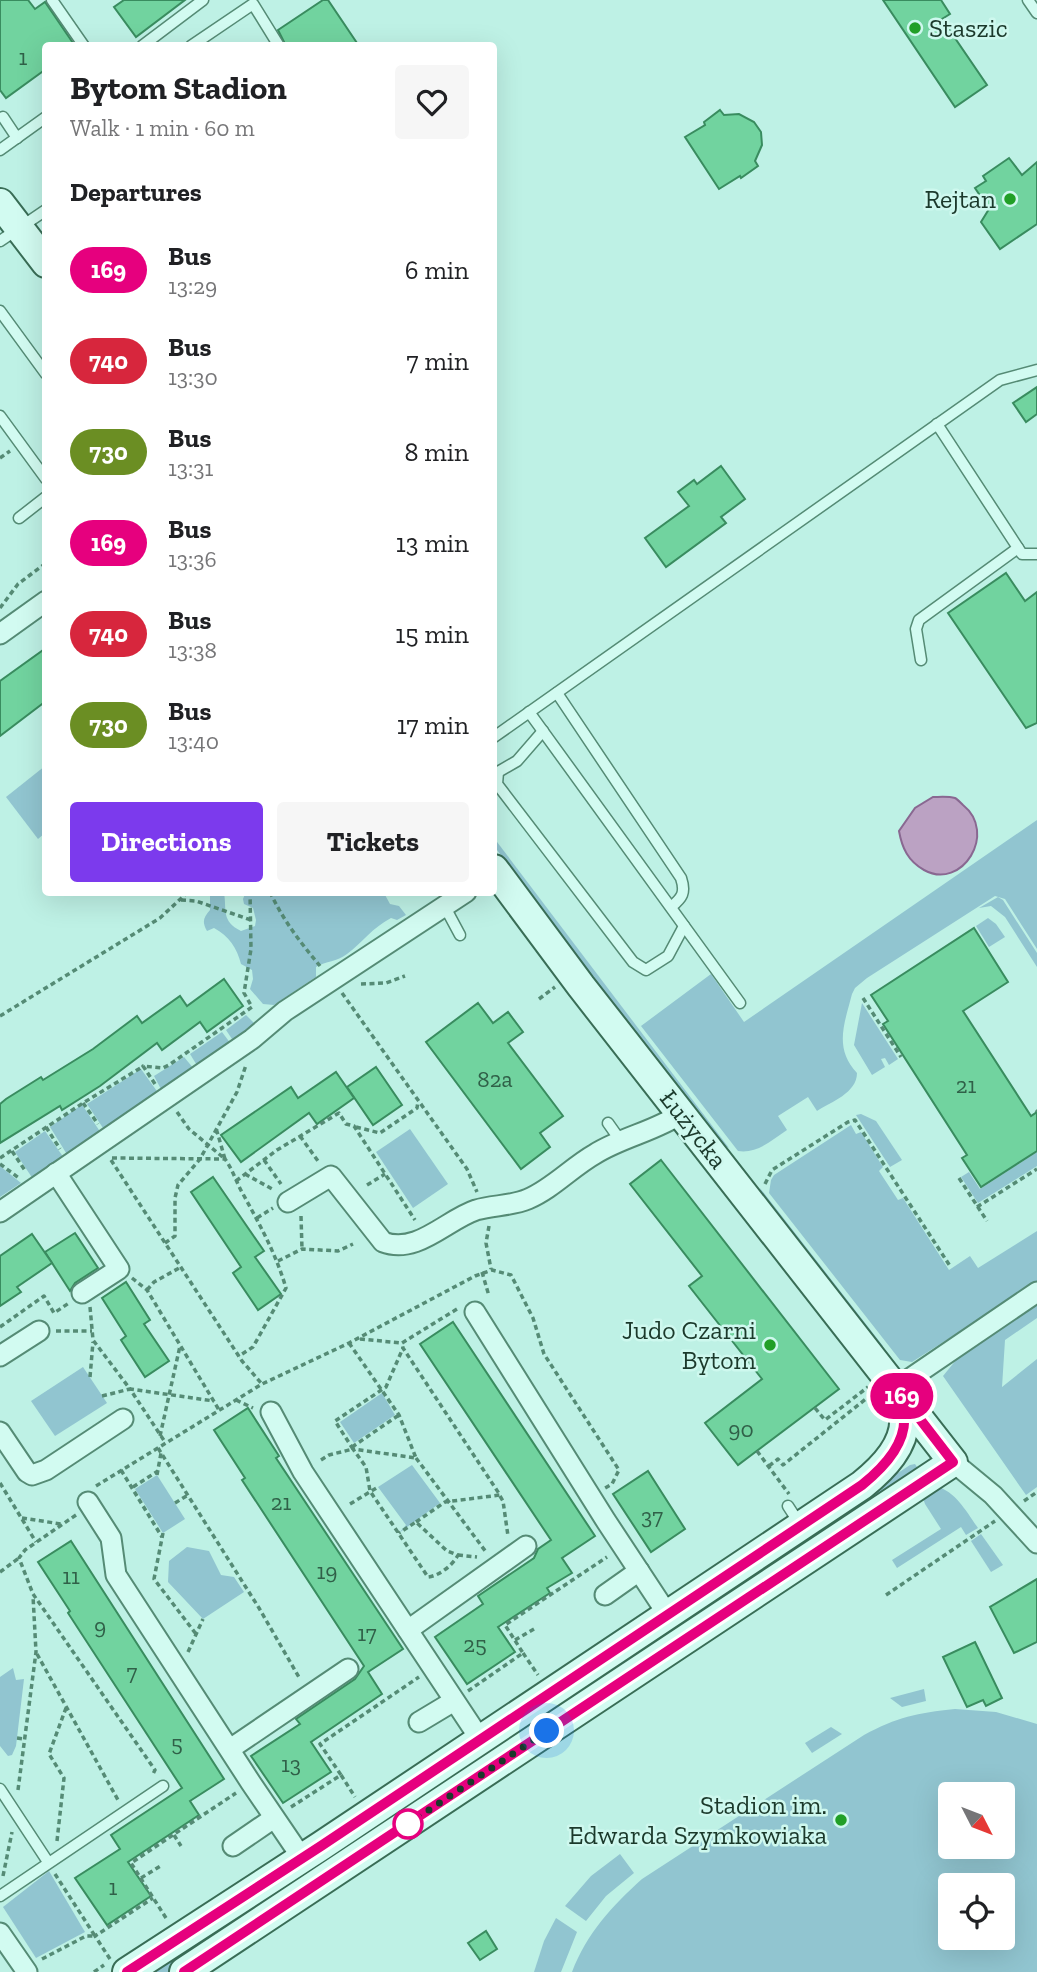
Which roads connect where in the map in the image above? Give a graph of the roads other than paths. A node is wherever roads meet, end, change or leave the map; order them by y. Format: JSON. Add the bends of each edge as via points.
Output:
{"nodes":[{"id":1,"x":52,"y":0,"type":"edge"},
{"id":2,"x":203,"y":0,"type":"edge"},
{"id":3,"x":1028,"y":0,"type":"edge"},
{"id":4,"x":1037,"y":13,"type":"edge"},
{"id":5,"x":81,"y":42,"type":"edge"},
{"id":6,"x":147,"y":42,"type":"edge"},
{"id":7,"x":197,"y":42,"type":"edge"},
{"id":8,"x":277,"y":42,"type":"edge"},
{"id":9,"x":3,"y":117,"type":"dead end"},
{"id":10,"x":42,"y":120,"type":"edge"},
{"id":11,"x":17,"y":138,"type":"junction"},
{"id":12,"x":0,"y":150,"type":"edge"},
{"id":13,"x":0,"y":203,"type":"edge"},
{"id":14,"x":42,"y":213,"type":"edge"},
{"id":15,"x":9,"y":235,"type":"edge"},
{"id":16,"x":42,"y":260,"type":"edge"},
{"id":17,"x":0,"y":311,"type":"edge"},
{"id":18,"x":42,"y":369,"type":"edge"},
{"id":19,"x":1037,"y":370,"type":"edge"},
{"id":20,"x":0,"y":416,"type":"edge"},
{"id":21,"x":937,"y":424,"type":"junction"},
{"id":22,"x":42,"y":474,"type":"edge"},
{"id":23,"x":42,"y":500,"type":"edge"},
{"id":24,"x":19,"y":518,"type":"dead end"},
{"id":25,"x":1018,"y":548,"type":"junction"},
{"id":26,"x":1037,"y":554,"type":"edge"},
{"id":27,"x":42,"y":608,"type":"edge"},
{"id":28,"x":0,"y":634,"type":"edge"},
{"id":29,"x":921,"y":660,"type":"dead end"},
{"id":30,"x":557,"y":692,"type":"junction"},
{"id":31,"x":529,"y":712,"type":"junction"},
{"id":32,"x":543,"y":731,"type":"junction"},
{"id":33,"x":497,"y":735,"type":"edge"},
{"id":34,"x":497,"y":876,"type":"edge"},
{"id":35,"x":460,"y":896,"type":"edge"},
{"id":36,"x":445,"y":906,"type":"junction"},
{"id":37,"x":671,"y":907,"type":"junction"},
{"id":38,"x":684,"y":926,"type":"junction"},
{"id":39,"x":460,"y":934,"type":"dead end"},
{"id":40,"x":740,"y":1003,"type":"dead end"},
{"id":41,"x":682,"y":1113,"type":"junction"},
{"id":42,"x":608,"y":1124,"type":"dead end"},
{"id":43,"x":620,"y":1140,"type":"junction"},
{"id":44,"x":63,"y":1168,"type":"junction"},
{"id":45,"x":284,"y":1200,"type":"road end"},
{"id":46,"x":0,"y":1212,"type":"edge"},
{"id":47,"x":1037,"y":1292,"type":"edge"},
{"id":48,"x":82,"y":1293,"type":"road end"},
{"id":49,"x":468,"y":1309,"type":"road end"},
{"id":50,"x":39,"y":1331,"type":"road end"},
{"id":51,"x":0,"y":1356,"type":"edge"},
{"id":52,"x":882,"y":1387,"type":"junction"},
{"id":53,"x":271,"y":1412,"type":"dead end"},
{"id":54,"x":123,"y":1419,"type":"dead end"},
{"id":55,"x":0,"y":1432,"type":"edge"},
{"id":56,"x":953,"y":1462,"type":"junction"},
{"id":57,"x":88,"y":1502,"type":"road end"},
{"id":58,"x":1037,"y":1543,"type":"edge"},
{"id":59,"x":526,"y":1546,"type":"dead end"},
{"id":60,"x":639,"y":1571,"type":"junction"},
{"id":61,"x":605,"y":1595,"type":"dead end"},
{"id":62,"x":668,"y":1615,"type":"junction"},
{"id":63,"x":408,"y":1630,"type":"junction"},
{"id":64,"x":621,"y":1646,"type":"junction"},
{"id":65,"x":348,"y":1669,"type":"dead end"},
{"id":66,"x":636,"y":1671,"type":"junction"},
{"id":67,"x":459,"y":1697,"type":"junction"},
{"id":68,"x":419,"y":1722,"type":"dead end"},
{"id":69,"x":480,"y":1739,"type":"junction"},
{"id":70,"x":230,"y":1749,"type":"junction"},
{"id":71,"x":163,"y":1786,"type":"dead end"},
{"id":72,"x":0,"y":1789,"type":"edge"},
{"id":73,"x":279,"y":1815,"type":"junction"},
{"id":74,"x":233,"y":1846,"type":"dead end"},
{"id":75,"x":302,"y":1858,"type":"junction"},
{"id":76,"x":51,"y":1860,"type":"junction"},
{"id":77,"x":271,"y":1878,"type":"junction"},
{"id":78,"x":0,"y":1896,"type":"edge"},
{"id":79,"x":289,"y":1902,"type":"junction"},
{"id":80,"x":0,"y":1933,"type":"edge"},
{"id":81,"x":119,"y":1966,"type":"edge"},
{"id":82,"x":26,"y":1970,"type":"edge"},
{"id":83,"x":184,"y":1972,"type":"edge"}],
"edges":[{"from":1,"to":5,"type":"lane"},
{"from":2,"to":6,"type":"lane"},
{"from":3,"to":4,"type":"lane"},
{"from":7,"to":8,"type":"lane","via":[[253,4]]},
{"from":9,"to":11,"type":"lane"},
{"from":10,"to":11,"type":"lane"},
{"from":11,"to":12,"type":"lane"},
{"from":13,"to":15,"type":"street"},
{"from":14,"to":15,"type":"lane"},
{"from":15,"to":16,"type":"street"},
{"from":17,"to":18,"type":"lane"},
{"from":19,"to":21,"type":"lane","via":[[1000,380]]},
{"from":20,"to":22,"type":"lane"},
{"from":21,"to":25,"type":"lane"},
{"from":21,"to":30,"type":"lane"},
{"from":23,"to":24,"type":"lane"},
{"from":25,"to":26,"type":"lane","via":[[1022,554]]},
{"from":25,"to":29,"type":"lane","via":[[919,620]]},
{"from":27,"to":28,"type":"street"},
{"from":30,"to":31,"type":"lane"},
{"from":30,"to":37,"type":"lane","via":[[681,878],[685,889]]},
{"from":31,"to":32,"type":"lane"},
{"from":31,"to":33,"type":"lane"},
{"from":32,"to":37,"type":"lane"},
{"from":32,"to":38,"type":"lane","via":[[517,761],[499,772],[497,784],[633,962],[646,970],[668,956]]},
{"from":34,"to":41,"type":"street","name":"Łużycka"},
{"from":35,"to":36,"type":"street"},
{"from":36,"to":39,"type":"lane"},
{"from":36,"to":44,"type":"street","via":[[336,985],[285,1012],[106,1147]]},
{"from":37,"to":38,"type":"lane"},
{"from":38,"to":40,"type":"lane"},
{"from":41,"to":43,"type":"street"},
{"from":41,"to":52,"type":"street","name":"Łużycka","via":[[739,1176]]},
{"from":42,"to":43,"type":"lane"},
{"from":43,"to":45,"type":"street","via":[[530,1199],[461,1216],[404,1245],[383,1242],[331,1176]]},
{"from":44,"to":46,"type":"street"},
{"from":44,"to":48,"type":"street","via":[[119,1269]]},
{"from":47,"to":52,"type":"street"},
{"from":49,"to":60,"type":"street"},
{"from":50,"to":51,"type":"street"},
{"from":52,"to":56,"type":"street","name":"Łużycka"},
{"from":52,"to":62,"type":"street","via":[[904,1416],[901,1437],[878,1472],[862,1485],[795,1516]]},
{"from":53,"to":63,"type":"street","via":[[303,1472]]},
{"from":54,"to":55,"type":"street","via":[[33,1475]]},
{"from":56,"to":58,"type":"street","via":[[993,1495]]},
{"from":56,"to":66,"type":"street"},
{"from":57,"to":70,"type":"street","via":[[111,1538],[116,1575]]},
{"from":59,"to":63,"type":"street"},
{"from":60,"to":61,"type":"street"},
{"from":60,"to":62,"type":"street"},
{"from":62,"to":64,"type":"street"},
{"from":63,"to":67,"type":"street","via":[[432,1668]]},
{"from":64,"to":66,"type":"street"},
{"from":64,"to":69,"type":"street"},
{"from":65,"to":70,"type":"street"},
{"from":66,"to":79,"type":"street"},
{"from":67,"to":68,"type":"street"},
{"from":67,"to":69,"type":"street"},
{"from":69,"to":75,"type":"street"},
{"from":70,"to":73,"type":"street"},
{"from":71,"to":76,"type":"lane"},
{"from":72,"to":76,"type":"lane"},
{"from":73,"to":74,"type":"street"},
{"from":73,"to":75,"type":"street"},
{"from":75,"to":77,"type":"street"},
{"from":76,"to":78,"type":"lane"},
{"from":77,"to":79,"type":"street"},
{"from":77,"to":81,"type":"street"},
{"from":79,"to":83,"type":"street"},
{"from":80,"to":82,"type":"street"}]}
